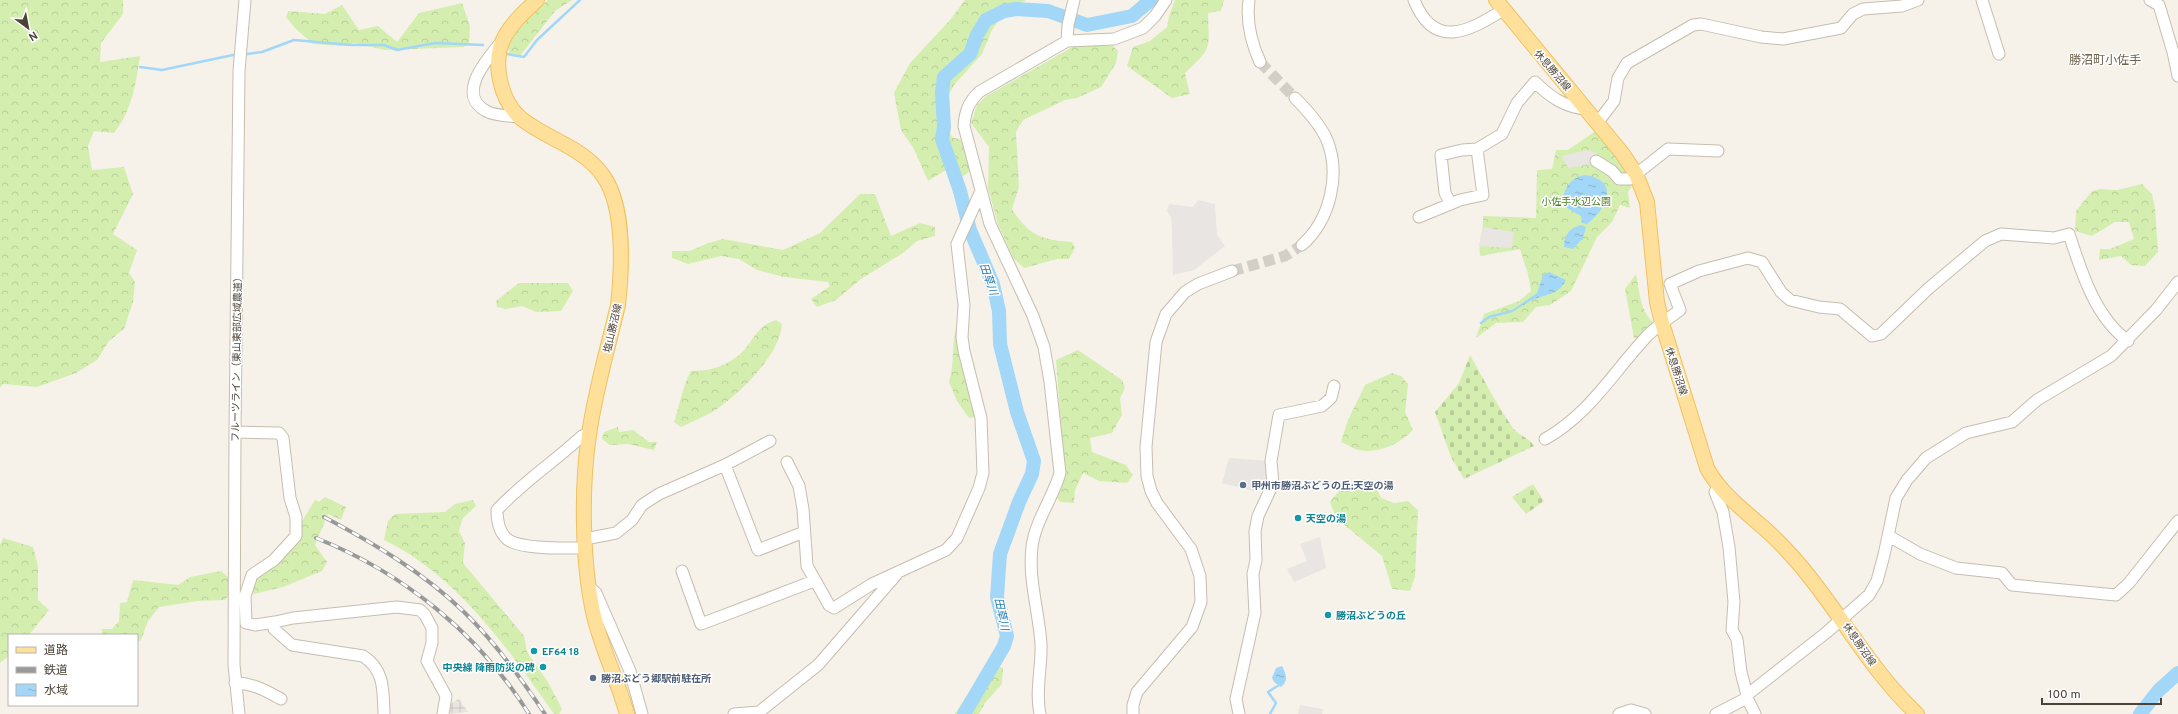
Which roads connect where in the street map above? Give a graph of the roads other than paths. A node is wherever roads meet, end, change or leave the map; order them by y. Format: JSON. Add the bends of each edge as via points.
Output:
{"nodes":[{"id":1,"x":245,"y":0,"type":"edge"},
{"id":2,"x":537,"y":0,"type":"edge"},
{"id":3,"x":1074,"y":0,"type":"edge"},
{"id":4,"x":1166,"y":0,"type":"edge"},
{"id":5,"x":1249,"y":0,"type":"edge"},
{"id":6,"x":1414,"y":0,"type":"edge"},
{"id":7,"x":1918,"y":0,"type":"edge"},
{"id":8,"x":1982,"y":0,"type":"edge"},
{"id":9,"x":2150,"y":0,"type":"edge"},
{"id":10,"x":1500,"y":5,"type":"edge"},
{"id":11,"x":504,"y":39,"type":"junction"},
{"id":12,"x":1067,"y":41,"type":"junction"},
{"id":13,"x":1999,"y":54,"type":"dead end"},
{"id":14,"x":1260,"y":62,"type":"tunnel mouth"},
{"id":15,"x":2178,"y":76,"type":"edge"},
{"id":16,"x":1295,"y":98,"type":"tunnel mouth"},
{"id":17,"x":1587,"y":109,"type":"junction"},
{"id":18,"x":520,"y":117,"type":"junction"},
{"id":19,"x":1598,"y":122,"type":"junction"},
{"id":20,"x":1477,"y":149,"type":"junction"},
{"id":21,"x":1718,"y":151,"type":"dead end"},
{"id":22,"x":1596,"y":161,"type":"dead end"},
{"id":23,"x":1636,"y":174,"type":"junction"},
{"id":24,"x":981,"y":191,"type":"junction"},
{"id":25,"x":1451,"y":204,"type":"junction"},
{"id":26,"x":1419,"y":217,"type":"dead end"},
{"id":27,"x":1302,"y":245,"type":"tunnel mouth"},
{"id":28,"x":1232,"y":271,"type":"tunnel mouth"},
{"id":29,"x":2178,"y":282,"type":"edge"},
{"id":30,"x":1662,"y":323,"type":"junction"},
{"id":31,"x":2128,"y":340,"type":"junction"},
{"id":32,"x":1334,"y":386,"type":"dead end"},
{"id":33,"x":235,"y":432,"type":"junction"},
{"id":34,"x":589,"y":433,"type":"junction"},
{"id":35,"x":1545,"y":439,"type":"dead end"},
{"id":36,"x":770,"y":441,"type":"dead end"},
{"id":37,"x":787,"y":462,"type":"dead end"},
{"id":38,"x":725,"y":465,"type":"junction"},
{"id":39,"x":1718,"y":487,"type":"junction"},
{"id":40,"x":2178,"y":521,"type":"edge"},
{"id":41,"x":804,"y":532,"type":"junction"},
{"id":42,"x":1889,"y":536,"type":"junction"},
{"id":43,"x":585,"y":543,"type":"junction"},
{"id":44,"x":682,"y":571,"type":"dead end"},
{"id":45,"x":899,"y":572,"type":"junction"},
{"id":46,"x":814,"y":581,"type":"junction"},
{"id":47,"x":590,"y":588,"type":"junction"},
{"id":48,"x":1842,"y":620,"type":"junction"},
{"id":49,"x":275,"y":622,"type":"junction"},
{"id":50,"x":235,"y":683,"type":"junction"},
{"id":51,"x":1747,"y":697,"type":"junction"},
{"id":52,"x":281,"y":699,"type":"dead end"},
{"id":53,"x":759,"y":713,"type":"edge"},
{"id":54,"x":239,"y":714,"type":"edge"},
{"id":55,"x":384,"y":714,"type":"edge"},
{"id":56,"x":443,"y":714,"type":"edge"},
{"id":57,"x":627,"y":714,"type":"edge"},
{"id":58,"x":642,"y":714,"type":"edge"},
{"id":59,"x":734,"y":714,"type":"edge"},
{"id":60,"x":1040,"y":714,"type":"edge"},
{"id":61,"x":1133,"y":714,"type":"edge"},
{"id":62,"x":1239,"y":714,"type":"edge"},
{"id":63,"x":1619,"y":714,"type":"edge"},
{"id":64,"x":1645,"y":714,"type":"edge"},
{"id":65,"x":1716,"y":714,"type":"edge"},
{"id":66,"x":1755,"y":714,"type":"edge"},
{"id":67,"x":1917,"y":714,"type":"edge"}],
"edges":[{"from":1,"to":33,"type":"street","name":"フルーツライン（東山東部広域農道）","via":[[239,71]]},
{"from":2,"to":11,"type":"main road","name":"塩山勝沼線","via":[[514,22]]},
{"from":3,"to":12,"type":"street"},
{"from":4,"to":12,"type":"street","via":[[1156,16],[1143,28],[1128,35],[1114,39]]},
{"from":5,"to":14,"type":"street","via":[[1249,30]]},
{"from":6,"to":10,"type":"street","via":[[1426,22],[1438,29],[1456,33],[1481,24]]},
{"from":7,"to":19,"type":"street","via":[[1902,6],[1863,9],[1853,14],[1841,28],[1783,39],[1701,24],[1693,25],[1627,63],[1618,78],[1614,101]]},
{"from":8,"to":13,"type":"street"},
{"from":9,"to":15,"type":"street","via":[[2159,5],[2174,52]]},
{"from":10,"to":17,"type":"main road","name":"休息勝沼線"},
{"from":11,"to":18,"type":"main road","name":"塩山勝沼線","via":[[498,68],[504,92]]},
{"from":11,"to":18,"type":"street","via":[[482,65],[473,85],[474,97],[478,105],[487,112]]},
{"from":12,"to":24,"type":"street","via":[[979,92],[967,108],[964,126]]},
{"from":16,"to":27,"type":"street","via":[[1322,131],[1332,166],[1328,203],[1323,217],[1314,233]]},
{"from":17,"to":19,"type":"main road","name":"休息勝沼線"},
{"from":17,"to":20,"type":"street","via":[[1576,109],[1551,97],[1535,82],[1517,103],[1502,134]]},
{"from":18,"to":34,"type":"main road","name":"塩山勝沼線","via":[[593,164],[604,177],[617,207],[620,287],[618,305]]},
{"from":19,"to":23,"type":"main road","name":"休息勝沼線"},
{"from":20,"to":25,"type":"street","via":[[1483,195]]},
{"from":20,"to":25,"type":"street","via":[[1441,154],[1445,193]]},
{"from":21,"to":23,"type":"street","via":[[1668,149]]},
{"from":22,"to":23,"type":"street","via":[[1619,179],[1630,179]]},
{"from":23,"to":30,"type":"main road","name":"休息勝沼線","via":[[1647,202],[1657,302]]},
{"from":24,"to":45,"type":"street","via":[[958,244],[964,305],[962,336],[981,418],[983,473],[970,509],[952,545]]},
{"from":24,"to":60,"type":"street","via":[[990,224],[1033,316],[1044,347],[1059,457],[1060,473],[1032,547],[1031,564],[1041,645],[1038,690]]},
{"from":25,"to":26,"type":"street"},
{"from":28,"to":61,"type":"street","via":[[1198,284],[1185,292],[1166,314],[1156,342],[1146,447],[1147,476],[1157,503],[1191,549],[1200,576],[1201,602],[1192,627],[1137,692]]},
{"from":29,"to":31,"type":"street"},
{"from":30,"to":31,"type":"street","via":[[1680,310],[1670,284],[1699,271],[1748,258],[1762,262],[1781,292],[1790,300],[1840,310],[1872,336],[1881,334],[1929,288],[1985,241],[2001,234],[2054,238],[2069,234],[2087,286],[2117,333]]},
{"from":30,"to":35,"type":"street","via":[[1630,356],[1587,408],[1559,432]]},
{"from":30,"to":39,"type":"main road","name":"休息勝沼線","via":[[1707,468]]},
{"from":31,"to":42,"type":"street","via":[[2111,356],[2037,400],[2012,422],[1966,433],[1926,458],[1896,498]]},
{"from":32,"to":62,"type":"street","via":[[1331,398],[1322,406],[1279,415],[1271,462],[1273,484],[1258,516],[1255,531],[1255,613],[1236,699]]},
{"from":33,"to":49,"type":"street","via":[[273,431],[283,438],[290,498],[296,517],[296,536],[274,560],[252,575],[244,596],[246,623],[255,625]]},
{"from":33,"to":50,"type":"street","name":"フルーツライン（東山東部広域農道）"},
{"from":34,"to":43,"type":"main road","name":"塩山勝沼線","via":[[586,459]]},
{"from":34,"to":43,"type":"street","via":[[540,470],[497,510],[502,532],[512,542],[532,546]]},
{"from":36,"to":38,"type":"street"},
{"from":37,"to":41,"type":"street","via":[[799,486]]},
{"from":38,"to":41,"type":"street","via":[[758,550]]},
{"from":38,"to":43,"type":"street","via":[[659,494],[642,505],[632,520],[616,533]]},
{"from":39,"to":48,"type":"main road","name":"休息勝沼線","via":[[1778,540],[1825,594]]},
{"from":39,"to":51,"type":"street","via":[[1715,492],[1723,512],[1731,559],[1734,602],[1732,630],[1737,639]]},
{"from":40,"to":42,"type":"street","via":[[2129,583],[2116,595],[2012,585],[2002,573],[1956,568],[1920,554]]},
{"from":41,"to":46,"type":"street","via":[[807,566]]},
{"from":42,"to":48,"type":"street","via":[[1877,581],[1869,595]]},
{"from":43,"to":47,"type":"main road","name":"塩山勝沼線"},
{"from":44,"to":46,"type":"street","via":[[701,624]]},
{"from":45,"to":46,"type":"street","via":[[872,584],[834,608],[829,605]]},
{"from":45,"to":53,"type":"street","via":[[818,665]]},
{"from":47,"to":57,"type":"main road","name":"塩山勝沼線","via":[[594,617]]},
{"from":47,"to":58,"type":"street","via":[[596,593],[630,671]]},
{"from":48,"to":51,"type":"street"},
{"from":48,"to":67,"type":"main road","name":"休息勝沼線","via":[[1890,688]]},
{"from":49,"to":55,"type":"street","via":[[274,629],[292,644],[363,656],[372,662],[382,676]]},
{"from":49,"to":56,"type":"street","via":[[397,607],[420,610],[432,628],[432,643],[426,661],[446,696]]},
{"from":50,"to":52,"type":"street","via":[[255,685]]},
{"from":50,"to":54,"type":"street","name":"フルーツライン（東山東部広域農道）"},
{"from":51,"to":65,"type":"street"},
{"from":51,"to":66,"type":"street"},
{"from":53,"to":59,"type":"street"},
{"from":63,"to":64,"type":"street","via":[[1631,710]]}]}
